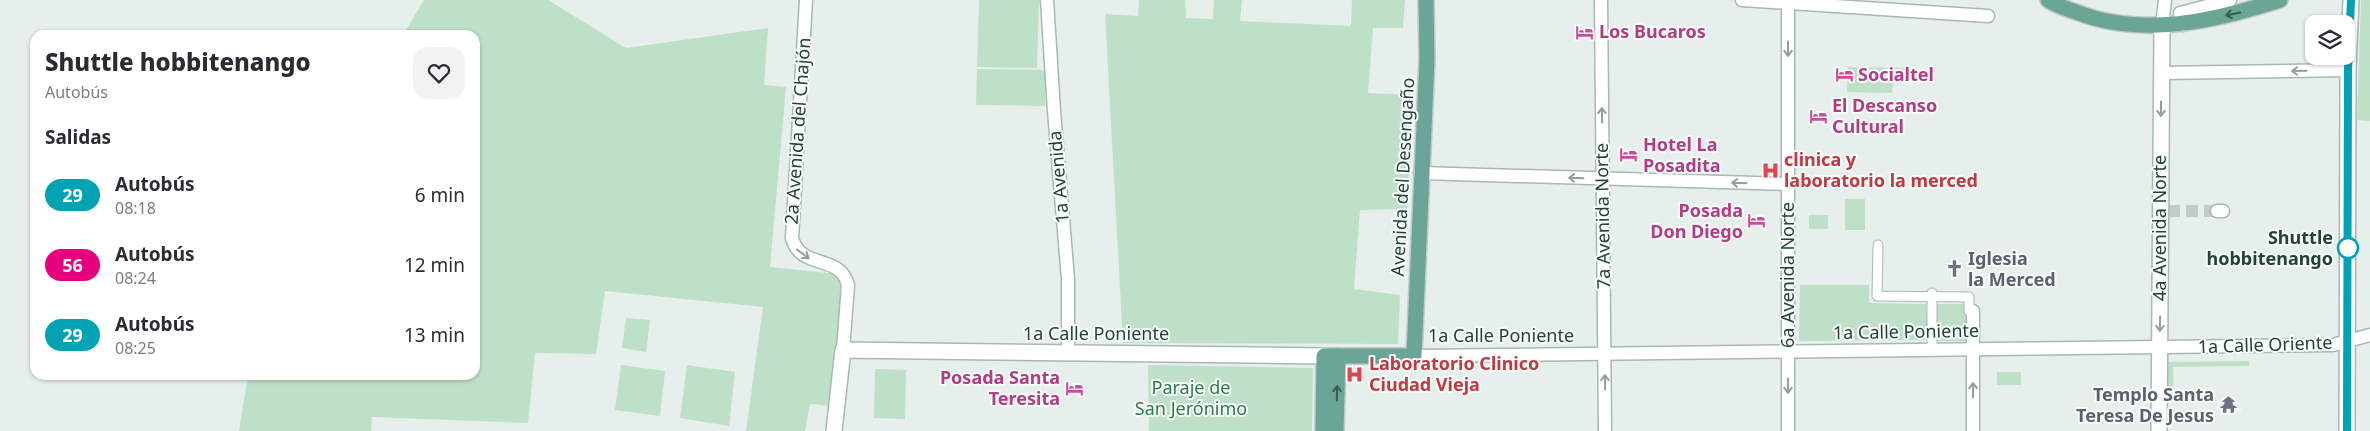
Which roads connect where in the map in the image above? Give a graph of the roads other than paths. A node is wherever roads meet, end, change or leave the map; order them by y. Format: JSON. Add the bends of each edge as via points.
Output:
{"nodes":[{"id":1,"x":806,"y":0,"type":"edge"},
{"id":2,"x":1048,"y":0,"type":"edge"},
{"id":3,"x":1426,"y":0,"type":"edge"},
{"id":4,"x":1602,"y":0,"type":"edge"},
{"id":5,"x":1742,"y":0,"type":"edge"},
{"id":6,"x":2048,"y":0,"type":"edge"},
{"id":7,"x":2165,"y":0,"type":"edge"},
{"id":8,"x":2230,"y":0,"type":"edge"},
{"id":9,"x":2280,"y":0,"type":"edge"},
{"id":10,"x":2351,"y":0,"type":"edge"},
{"id":11,"x":1788,"y":2,"type":"edge"},
{"id":12,"x":1988,"y":16,"type":"dead end"},
{"id":13,"x":2182,"y":19,"type":"junction"},
{"id":14,"x":2163,"y":20,"type":"junction"},
{"id":15,"x":2348,"y":70,"type":"junction"},
{"id":16,"x":2161,"y":73,"type":"junction"},
{"id":17,"x":1420,"y":173,"type":"junction"},
{"id":18,"x":1603,"y":179,"type":"junction"},
{"id":19,"x":1788,"y":184,"type":"junction"},
{"id":20,"x":1878,"y":246,"type":"dead end"},
{"id":21,"x":1932,"y":295,"type":"junction"},
{"id":22,"x":1973,"y":311,"type":"joint"},
{"id":23,"x":2370,"y":335,"type":"edge"},
{"id":24,"x":2348,"y":340,"type":"junction"},
{"id":25,"x":2159,"y":348,"type":"junction"},
{"id":26,"x":842,"y":350,"type":"junction"},
{"id":27,"x":1932,"y":350,"type":"junction"},
{"id":28,"x":1973,"y":350,"type":"junction"},
{"id":29,"x":1788,"y":352,"type":"junction"},
{"id":30,"x":1068,"y":353,"type":"junction"},
{"id":31,"x":1605,"y":354,"type":"junction"},
{"id":32,"x":1331,"y":356,"type":"junction"},
{"id":33,"x":1414,"y":356,"type":"junction"},
{"id":34,"x":834,"y":431,"type":"edge"},
{"id":35,"x":1323,"y":431,"type":"edge"},
{"id":36,"x":1336,"y":431,"type":"edge"},
{"id":37,"x":1605,"y":431,"type":"edge"},
{"id":38,"x":1788,"y":431,"type":"edge"},
{"id":39,"x":1973,"y":431,"type":"edge"},
{"id":40,"x":2159,"y":431,"type":"edge"},
{"id":41,"x":2347,"y":431,"type":"edge"}],
"edges":[{"from":1,"to":26,"type":"street","name":"2a Avenida del Chajón","one_way":true,"via":[[792,238],[796,249],[803,255],[835,267],[847,280]]},
{"from":2,"to":30,"type":"street","name":"1a Avenida","via":[[1068,278]]},
{"from":3,"to":17,"type":"main road","name":"Avenida del Desengaño","via":[[1427,59]]},
{"from":18,"to":4,"type":"street","name":"7a Avenida Norte","one_way":true},
{"from":5,"to":11,"type":"street"},
{"from":6,"to":14,"type":"main road","via":[[2093,19],[2112,22]]},
{"from":7,"to":14,"type":"street"},
{"from":8,"to":13,"type":"street"},
{"from":9,"to":13,"type":"main road","one_way":true,"via":[[2245,11]]},
{"from":10,"to":15,"type":"street"},
{"from":11,"to":12,"type":"street"},
{"from":11,"to":19,"type":"street","name":"6a Avenida Norte","one_way":true},
{"from":13,"to":14,"type":"main road"},
{"from":14,"to":16,"type":"street","name":"4a Avenida Norte"},
{"from":15,"to":16,"type":"street","one_way":true},
{"from":15,"to":24,"type":"street"},
{"from":16,"to":25,"type":"street","name":"4a Avenida Norte","one_way":true,"via":[[2164,211]]},
{"from":18,"to":17,"type":"street","one_way":true},
{"from":17,"to":33,"type":"main road","name":"Avenida del Desengaño"},
{"from":19,"to":18,"type":"street","one_way":true},
{"from":18,"to":31,"type":"street","name":"7a Avenida Norte"},
{"from":19,"to":29,"type":"street","name":"6a Avenida Norte"},
{"from":20,"to":21,"type":"street","via":[[1877,296]]},
{"from":21,"to":22,"type":"street","via":[[1969,297],[1969,311]]},
{"from":21,"to":27,"type":"street"},
{"from":22,"to":28,"type":"street"},
{"from":23,"to":24,"type":"street","name":"1a Calle Oriente"},
{"from":24,"to":25,"type":"street","name":"1a Calle Oriente","via":[[2334,345]]},
{"from":24,"to":41,"type":"street"},
{"from":25,"to":28,"type":"street","name":"1a Calle Poniente"},
{"from":25,"to":40,"type":"street","name":"4a Avenida Norte"},
{"from":26,"to":30,"type":"street","name":"1a Calle Poniente"},
{"from":26,"to":34,"type":"street"},
{"from":27,"to":28,"type":"street","name":"1a Calle Poniente"},
{"from":27,"to":29,"type":"street","name":"1a Calle Poniente"},
{"from":39,"to":28,"type":"street","one_way":true},
{"from":29,"to":31,"type":"street","name":"1a Calle Poniente"},
{"from":29,"to":38,"type":"street","name":"6a Avenida Norte","one_way":true},
{"from":30,"to":32,"type":"street","name":"1a Calle Poniente"},
{"from":31,"to":33,"type":"street","name":"1a Calle Poniente"},
{"from":37,"to":31,"type":"street","name":"7a Avenida Norte","one_way":true},
{"from":32,"to":33,"type":"main road","name":"1a Calle Poniente"},
{"from":32,"to":35,"type":"main road"},
{"from":36,"to":32,"type":"main road","one_way":true}]}
